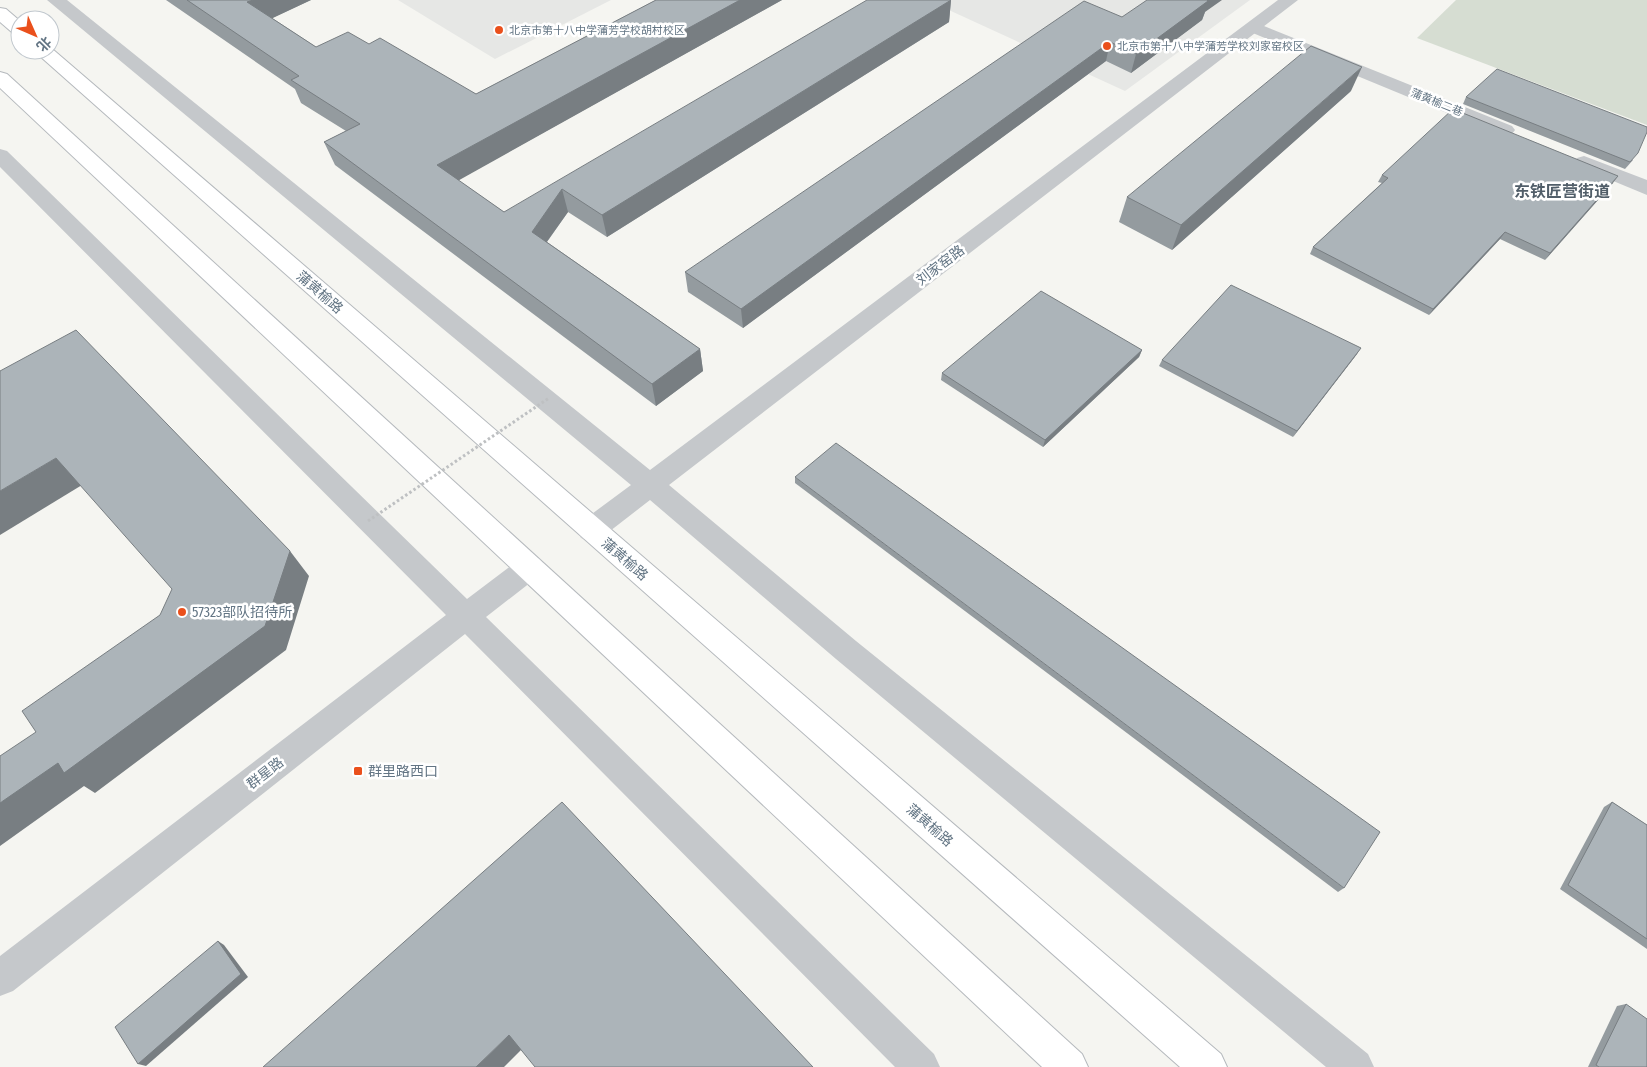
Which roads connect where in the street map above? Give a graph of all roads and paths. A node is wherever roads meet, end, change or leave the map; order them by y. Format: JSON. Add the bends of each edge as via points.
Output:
{"nodes":[{"id":1,"x":1289,"y":0,"type":"edge"},
{"id":2,"x":54,"y":6,"type":"edge"},
{"id":3,"x":0,"y":13,"type":"edge"},
{"id":4,"x":10,"y":22,"type":"edge"},
{"id":5,"x":1254,"y":27,"type":"junction"},
{"id":6,"x":53,"y":60,"type":"edge"},
{"id":7,"x":0,"y":78,"type":"edge"},
{"id":8,"x":1519,"y":136,"type":"edge"},
{"id":9,"x":0,"y":154,"type":"edge"},
{"id":10,"x":1565,"y":154,"type":"edge"},
{"id":11,"x":1647,"y":188,"type":"edge"},
{"id":12,"x":549,"y":398,"type":"dead end"},
{"id":13,"x":650,"y":485,"type":"junction"},
{"id":14,"x":368,"y":521,"type":"dead end"},
{"id":15,"x":591,"y":530,"type":"junction"},
{"id":16,"x":530,"y":567,"type":"junction"},
{"id":17,"x":466,"y":616,"type":"junction"},
{"id":18,"x":0,"y":978,"type":"edge"},
{"id":19,"x":921,"y":1067,"type":"edge"},
{"id":20,"x":1069,"y":1067,"type":"edge"},
{"id":21,"x":1208,"y":1067,"type":"edge"},
{"id":22,"x":1355,"y":1067,"type":"edge"}],
"edges":[{"from":1,"to":5,"type":"street","name":"刘家窑路"},
{"from":2,"to":13,"type":"street"},
{"from":3,"to":4,"type":"main road"},
{"from":5,"to":8,"type":"street","name":"蒲黄榆二巷"},
{"from":5,"to":13,"type":"street","name":"刘家窑路"},
{"from":6,"to":15,"type":"main road","name":"蒲黄榆路"},
{"from":7,"to":16,"type":"main road"},
{"from":9,"to":17,"type":"street"},
{"from":10,"to":11,"type":"street"},
{"from":12,"to":14,"type":"path","bridge":true},
{"from":13,"to":15,"type":"street","name":"刘家窑路"},
{"from":13,"to":22,"type":"street"},
{"from":15,"to":21,"type":"main road","name":"蒲黄榆路"},
{"from":16,"to":17,"type":"street","name":"群星路"},
{"from":16,"to":20,"type":"main road"},
{"from":17,"to":18,"type":"street","name":"群星路"},
{"from":17,"to":19,"type":"street"}]}
